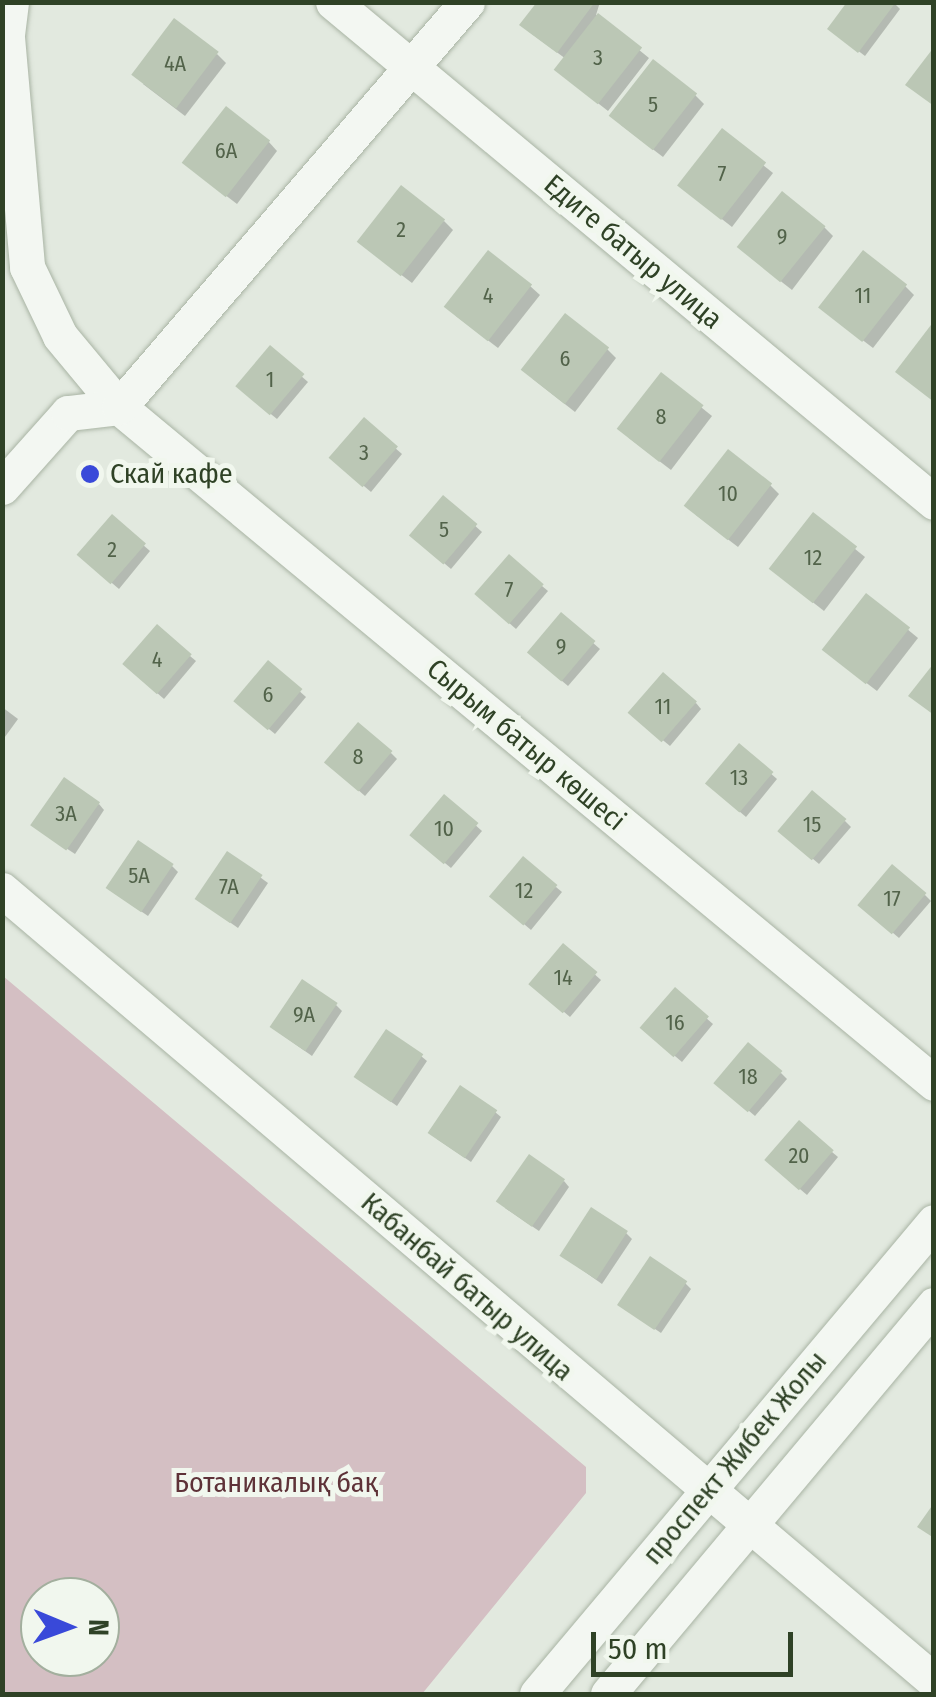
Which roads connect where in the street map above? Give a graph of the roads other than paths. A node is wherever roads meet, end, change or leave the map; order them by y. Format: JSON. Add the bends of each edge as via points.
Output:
{"nodes":[{"id":1,"x":11,"y":2,"type":"edge"},
{"id":2,"x":333,"y":2,"type":"edge"},
{"id":3,"x":466,"y":2,"type":"edge"},
{"id":4,"x":410,"y":66,"type":"junction"},
{"id":5,"x":119,"y":408,"type":"junction"},
{"id":6,"x":2,"y":487,"type":"edge"},
{"id":7,"x":934,"y":502,"type":"edge"},
{"id":8,"x":2,"y":890,"type":"edge"},
{"id":9,"x":934,"y":1082,"type":"edge"},
{"id":10,"x":934,"y":1222,"type":"edge"},
{"id":11,"x":934,"y":1305,"type":"edge"},
{"id":12,"x":706,"y":1493,"type":"junction"},
{"id":13,"x":748,"y":1529,"type":"junction"},
{"id":14,"x":934,"y":1681,"type":"edge"},
{"id":15,"x":537,"y":1694,"type":"edge"},
{"id":16,"x":608,"y":1694,"type":"edge"}],
"edges":[{"from":1,"to":5,"type":"street","name":"Сырым батыр көшесі","via":[[7,37],[27,267],[60,336]]},
{"from":2,"to":4,"type":"street","name":"Едиге батыр улица"},
{"from":3,"to":4,"type":"street"},
{"from":4,"to":5,"type":"street"},
{"from":4,"to":7,"type":"street","name":"Едиге батыр улица"},
{"from":5,"to":6,"type":"street","via":[[68,413]]},
{"from":5,"to":9,"type":"street","name":"Сырым батыр көшесі"},
{"from":8,"to":12,"type":"street","name":"Кабанбай батыр улица"},
{"from":10,"to":12,"type":"street","name":"проспект Жибек Жолы"},
{"from":11,"to":13,"type":"street","name":"проспект Жибек Жолы"},
{"from":12,"to":13,"type":"street","name":"Кабанбай батыр улица"},
{"from":12,"to":15,"type":"street","name":"проспект Жибек Жолы"},
{"from":13,"to":14,"type":"street","name":"Кабанбай батыр улица"},
{"from":13,"to":16,"type":"street","name":"проспект Жибек Жолы"}]}
